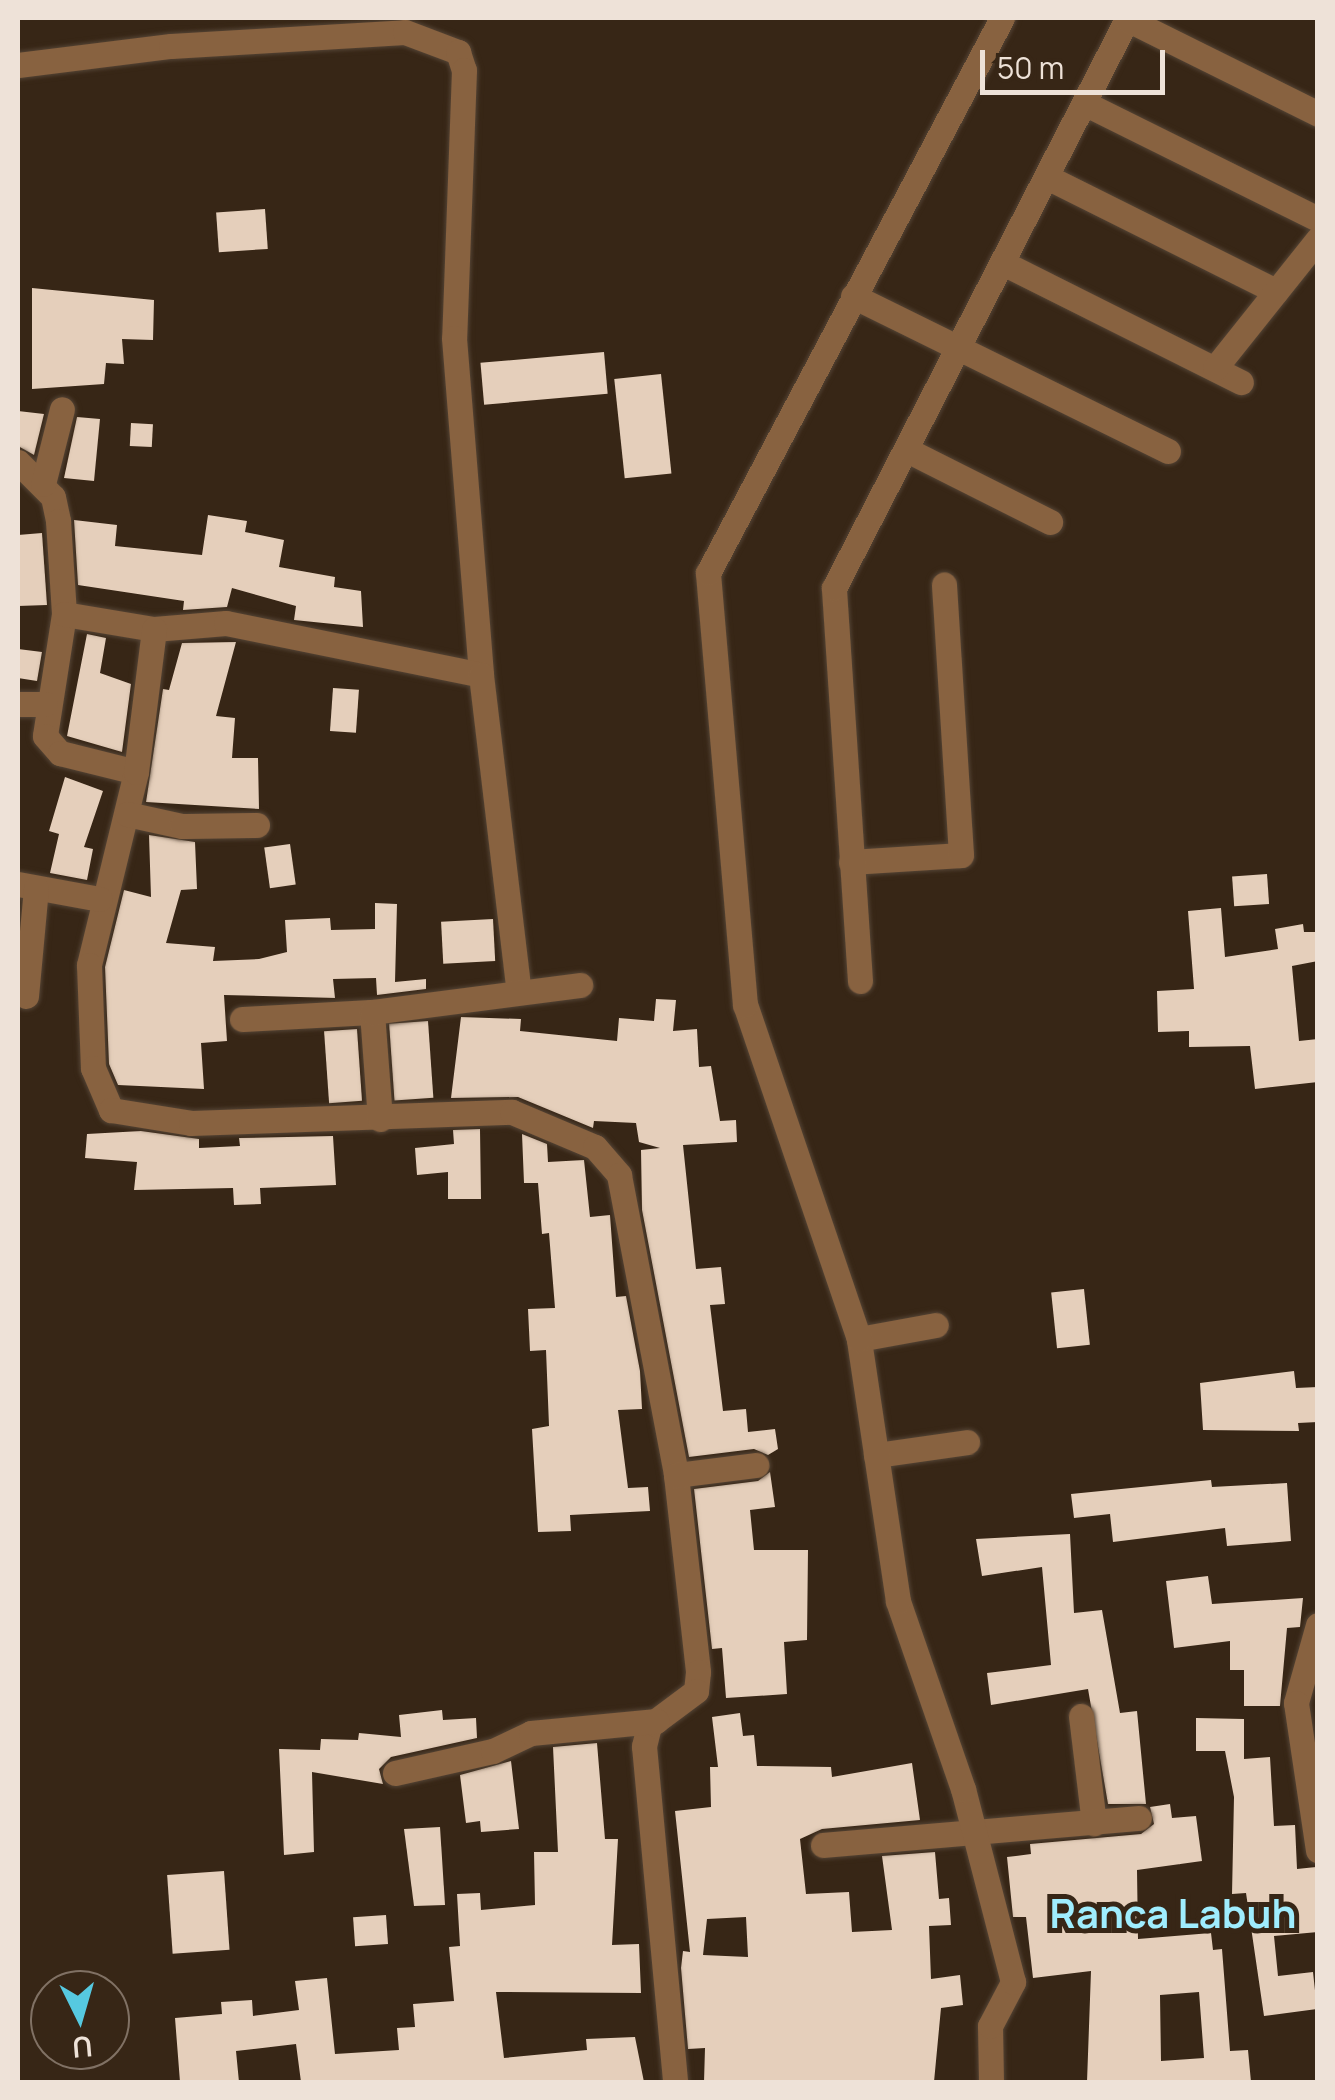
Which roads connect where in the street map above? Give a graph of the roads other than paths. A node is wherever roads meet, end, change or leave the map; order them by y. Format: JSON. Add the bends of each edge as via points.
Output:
{"nodes":[{"id":1,"x":1002,"y":18,"type":"edge"},
{"id":2,"x":18,"y":66,"type":"edge"},
{"id":3,"x":1084,"y":103,"type":"junction"},
{"id":4,"x":1318,"y":114,"type":"edge"},
{"id":5,"x":1047,"y":177,"type":"junction"},
{"id":6,"x":1318,"y":219,"type":"edge"},
{"id":7,"x":1318,"y":240,"type":"edge"},
{"id":8,"x":1003,"y":263,"type":"junction"},
{"id":9,"x":1276,"y":291,"type":"junction"},
{"id":10,"x":853,"y":296,"type":"junction"},
{"id":11,"x":961,"y":348,"type":"junction"},
{"id":12,"x":1214,"y":368,"type":"junction"},
{"id":13,"x":1241,"y":382,"type":"dead end"},
{"id":14,"x":62,"y":409,"type":"dead end"},
{"id":15,"x":909,"y":451,"type":"junction"},
{"id":16,"x":1168,"y":451,"type":"dead end"},
{"id":17,"x":18,"y":462,"type":"edge"},
{"id":18,"x":43,"y":484,"type":"junction"},
{"id":19,"x":1050,"y":522,"type":"dead end"},
{"id":20,"x":944,"y":584,"type":"dead end"},
{"id":21,"x":64,"y":614,"type":"junction"},
{"id":22,"x":154,"y":629,"type":"junction"},
{"id":23,"x":481,"y":676,"type":"junction"},
{"id":24,"x":18,"y":704,"type":"edge"},
{"id":25,"x":44,"y":704,"type":"junction"},
{"id":26,"x":136,"y":772,"type":"junction"},
{"id":27,"x":127,"y":814,"type":"junction"},
{"id":28,"x":257,"y":826,"type":"dead end"},
{"id":29,"x":851,"y":862,"type":"junction"},
{"id":30,"x":27,"y":886,"type":"edge"},
{"id":31,"x":100,"y":899,"type":"junction"},
{"id":32,"x":860,"y":982,"type":"dead end"},
{"id":33,"x":580,"y":985,"type":"dead end"},
{"id":34,"x":519,"y":992,"type":"junction"},
{"id":35,"x":26,"y":996,"type":"dead end"},
{"id":36,"x":372,"y":1012,"type":"junction"},
{"id":37,"x":242,"y":1019,"type":"dead end"},
{"id":38,"x":380,"y":1119,"type":"junction"},
{"id":39,"x":936,"y":1325,"type":"dead end"},
{"id":40,"x":859,"y":1339,"type":"junction"},
{"id":41,"x":967,"y":1442,"type":"dead end"},
{"id":42,"x":876,"y":1454,"type":"junction"},
{"id":43,"x":756,"y":1465,"type":"dead end"},
{"id":44,"x":676,"y":1475,"type":"junction"},
{"id":45,"x":1318,"y":1625,"type":"edge"},
{"id":46,"x":1081,"y":1716,"type":"dead end"},
{"id":47,"x":656,"y":1720,"type":"junction"},
{"id":48,"x":396,"y":1773,"type":"dead end"},
{"id":49,"x":1139,"y":1818,"type":"dead end"},
{"id":50,"x":1094,"y":1823,"type":"junction"},
{"id":51,"x":971,"y":1836,"type":"junction"},
{"id":52,"x":822,"y":1845,"type":"dead end"},
{"id":53,"x":1318,"y":1850,"type":"edge"},
{"id":54,"x":675,"y":2082,"type":"edge"},
{"id":55,"x":990,"y":2082,"type":"edge"}],
"edges":[{"from":1,"to":10,"type":"street"},
{"from":2,"to":23,"type":"street","via":[[171,46],[406,32],[458,52],[464,70],[454,338]]},
{"from":3,"to":4,"type":"street","via":[[1127,19]]},
{"from":3,"to":5,"type":"street"},
{"from":3,"to":6,"type":"street"},
{"from":5,"to":8,"type":"street"},
{"from":5,"to":9,"type":"street"},
{"from":7,"to":9,"type":"street"},
{"from":8,"to":11,"type":"street"},
{"from":8,"to":12,"type":"street"},
{"from":9,"to":12,"type":"street"},
{"from":10,"to":11,"type":"street"},
{"from":10,"to":40,"type":"street","via":[[708,572],[745,1006]]},
{"from":11,"to":15,"type":"street"},
{"from":11,"to":16,"type":"street"},
{"from":12,"to":13,"type":"street"},
{"from":14,"to":18,"type":"street"},
{"from":15,"to":19,"type":"street"},
{"from":15,"to":29,"type":"street","via":[[834,588]]},
{"from":17,"to":18,"type":"street"},
{"from":18,"to":21,"type":"street","via":[[58,521]]},
{"from":20,"to":29,"type":"street","via":[[961,854]]},
{"from":21,"to":22,"type":"street"},
{"from":21,"to":25,"type":"street"},
{"from":22,"to":23,"type":"street","via":[[226,622]]},
{"from":22,"to":26,"type":"street"},
{"from":23,"to":34,"type":"street"},
{"from":24,"to":25,"type":"street"},
{"from":25,"to":26,"type":"street","via":[[48,746]]},
{"from":26,"to":27,"type":"street"},
{"from":27,"to":28,"type":"street","via":[[182,826]]},
{"from":27,"to":31,"type":"street"},
{"from":29,"to":32,"type":"street"},
{"from":30,"to":31,"type":"street"},
{"from":30,"to":35,"type":"street"},
{"from":31,"to":38,"type":"street","via":[[88,1000],[93,1068],[111,1110],[172,1123]]},
{"from":33,"to":34,"type":"street"},
{"from":34,"to":36,"type":"street"},
{"from":36,"to":37,"type":"street"},
{"from":36,"to":38,"type":"street"},
{"from":38,"to":44,"type":"street","via":[[512,1112],[606,1157],[627,1198]]},
{"from":39,"to":40,"type":"street"},
{"from":40,"to":42,"type":"street"},
{"from":41,"to":42,"type":"street"},
{"from":42,"to":51,"type":"street","via":[[898,1601],[964,1788]]},
{"from":43,"to":44,"type":"street"},
{"from":44,"to":47,"type":"street","via":[[698,1682],[690,1698]]},
{"from":45,"to":53,"type":"street","via":[[1296,1702]]},
{"from":46,"to":50,"type":"street"},
{"from":47,"to":48,"type":"street","via":[[531,1733],[494,1751]]},
{"from":47,"to":54,"type":"street","via":[[645,1734],[645,1776]]},
{"from":49,"to":50,"type":"street"},
{"from":50,"to":51,"type":"street"},
{"from":51,"to":52,"type":"street"},
{"from":51,"to":55,"type":"street","via":[[1012,1982],[990,2026]]}]}
